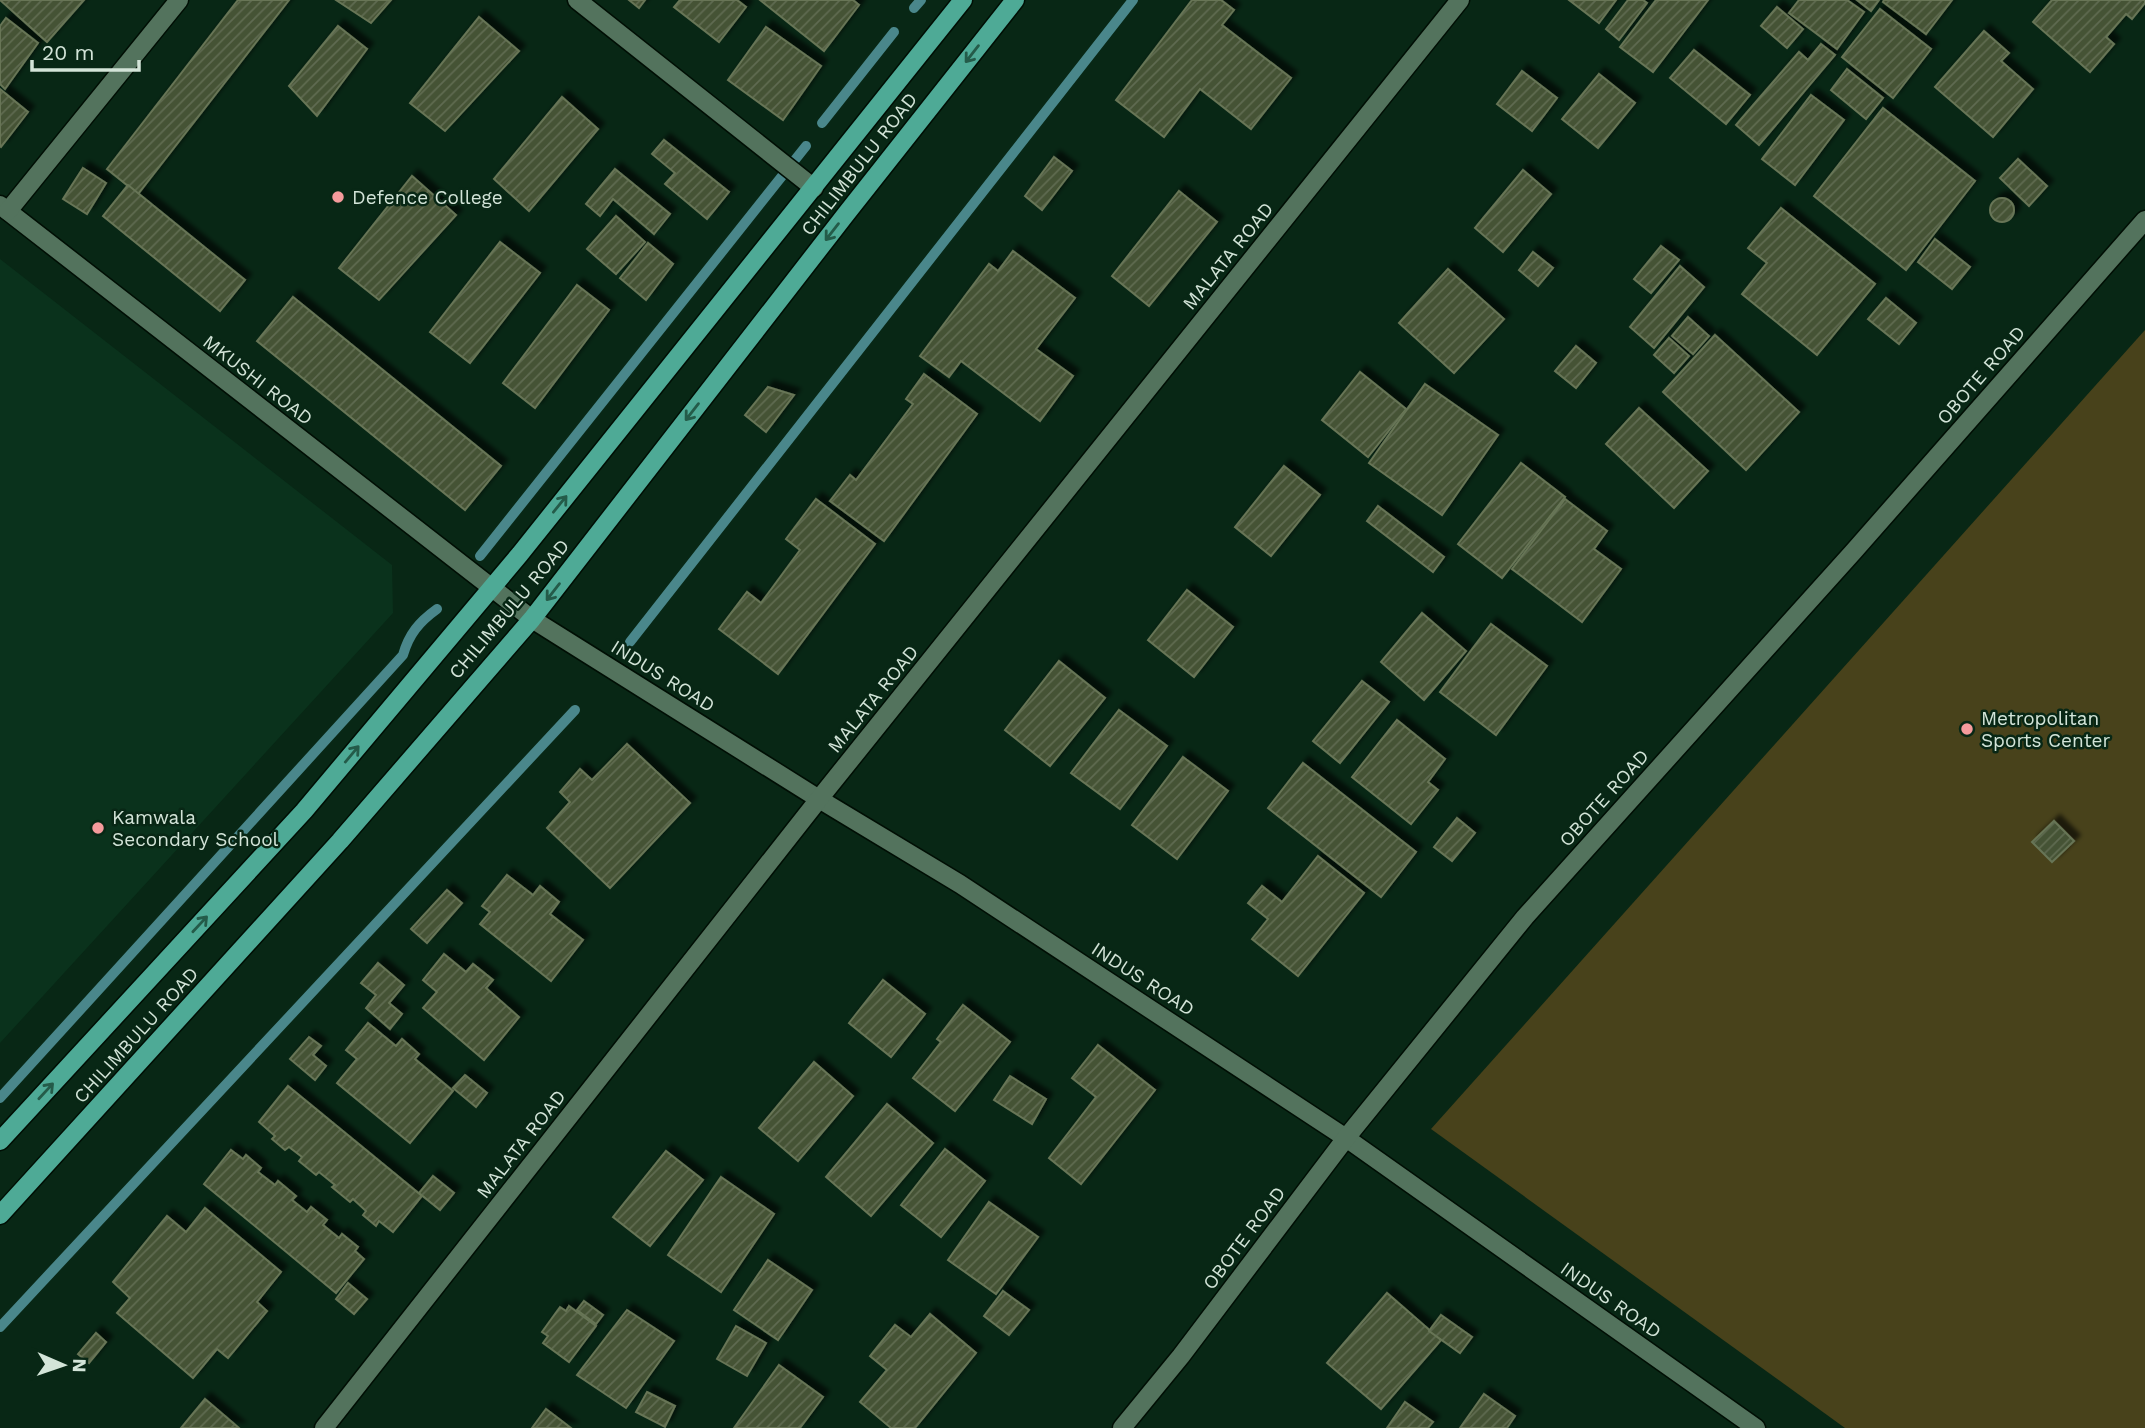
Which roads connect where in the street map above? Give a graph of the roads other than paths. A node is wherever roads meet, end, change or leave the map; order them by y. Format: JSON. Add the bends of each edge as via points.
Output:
{"nodes":[{"id":1,"x":179,"y":0,"type":"edge"},
{"id":2,"x":577,"y":0,"type":"edge"},
{"id":3,"x":963,"y":0,"type":"edge"},
{"id":4,"x":1015,"y":0,"type":"edge"},
{"id":5,"x":1460,"y":0,"type":"edge"},
{"id":6,"x":814,"y":188,"type":"junction"},
{"id":7,"x":4,"y":208,"type":"edge"},
{"id":8,"x":2145,"y":220,"type":"edge"},
{"id":9,"x":491,"y":589,"type":"junction"},
{"id":10,"x":532,"y":619,"type":"junction"},
{"id":11,"x":819,"y":799,"type":"junction"},
{"id":12,"x":1346,"y":1138,"type":"junction"},
{"id":13,"x":0,"y":1142,"type":"edge"},
{"id":14,"x":0,"y":1215,"type":"edge"},
{"id":15,"x":324,"y":1428,"type":"edge"},
{"id":16,"x":1122,"y":1428,"type":"edge"},
{"id":17,"x":1756,"y":1428,"type":"edge"}],
"edges":[{"from":1,"to":7,"type":"street"},
{"from":2,"to":6,"type":"street"},
{"from":3,"to":6,"type":"main road","name":"CHILIMBULU ROAD"},
{"from":4,"to":10,"type":"main road","name":"CHILIMBULU ROAD","one_way":true},
{"from":5,"to":11,"type":"street","name":"MALATA ROAD"},
{"from":9,"to":6,"type":"main road","name":"CHILIMBULU ROAD","one_way":true},
{"from":7,"to":9,"type":"street","name":"MKUSHI ROAD"},
{"from":8,"to":12,"type":"street","name":"OBOTE ROAD","via":[[1525,917]]},
{"from":9,"to":10,"type":"street","name":"INDUS ROAD"},
{"from":13,"to":9,"type":"main road","name":"CHILIMBULU ROAD","one_way":true,"via":[[304,811]]},
{"from":10,"to":11,"type":"street","name":"INDUS ROAD"},
{"from":10,"to":14,"type":"main road","name":"CHILIMBULU ROAD","via":[[340,841]]},
{"from":11,"to":12,"type":"street","name":"INDUS ROAD","via":[[961,884]]},
{"from":11,"to":15,"type":"street","name":"MALATA ROAD"},
{"from":12,"to":16,"type":"street","name":"OBOTE ROAD"},
{"from":12,"to":17,"type":"street","name":"INDUS ROAD"}]}
